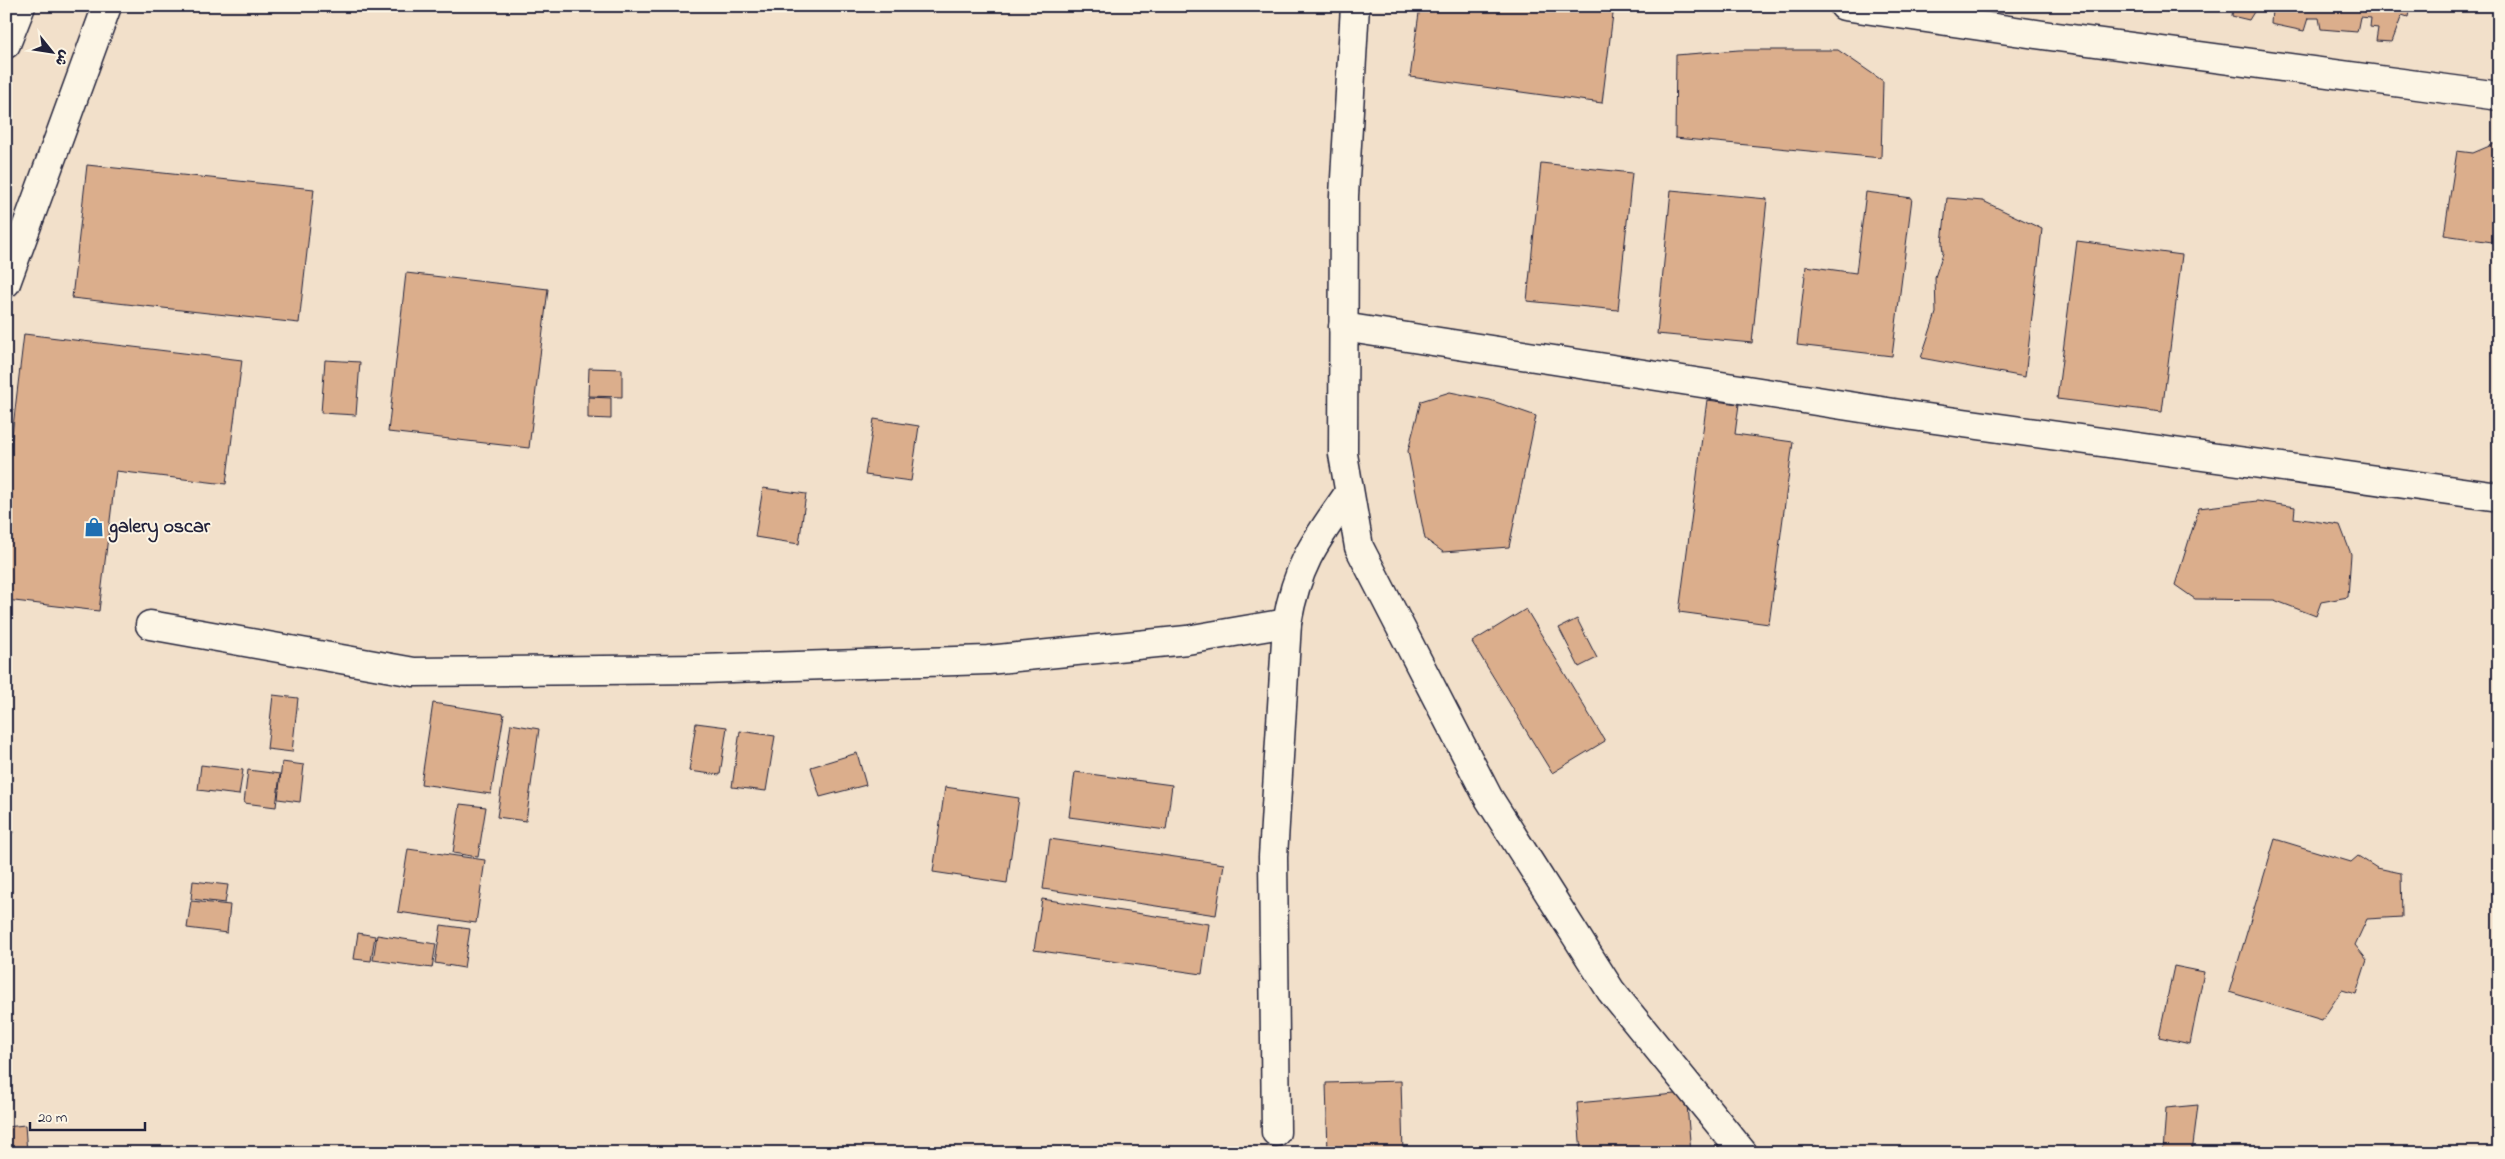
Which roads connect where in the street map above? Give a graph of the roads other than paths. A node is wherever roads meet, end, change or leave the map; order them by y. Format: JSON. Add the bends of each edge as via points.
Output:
{"nodes":[{"id":1,"x":21,"y":6,"type":"edge"},
{"id":2,"x":107,"y":6,"type":"edge"},
{"id":3,"x":1356,"y":6,"type":"edge"},
{"id":4,"x":1844,"y":6,"type":"edge"},
{"id":5,"x":6,"y":44,"type":"edge"},
{"id":6,"x":2499,"y":96,"type":"edge"},
{"id":7,"x":6,"y":284,"type":"edge"},
{"id":8,"x":1343,"y":327,"type":"junction"},
{"id":9,"x":1349,"y":493,"type":"junction"},
{"id":10,"x":2499,"y":497,"type":"edge"},
{"id":11,"x":1287,"y":623,"type":"junction"},
{"id":12,"x":150,"y":625,"type":"dead end"},
{"id":13,"x":1276,"y":1132,"type":"dead end"},
{"id":14,"x":1742,"y":1153,"type":"edge"}],
"edges":[{"from":1,"to":5,"type":"main road"},
{"from":2,"to":7,"type":"main road"},
{"from":3,"to":8,"type":"main road","via":[[1344,196]]},
{"from":4,"to":6,"type":"main road"},
{"from":8,"to":9,"type":"main road","via":[[1342,454]]},
{"from":8,"to":10,"type":"main road","via":[[1913,416]]},
{"from":9,"to":11,"type":"main road","via":[[1311,547],[1292,594]]},
{"from":9,"to":14,"type":"main road","via":[[1359,547],[1488,797],[1611,991]]},
{"from":11,"to":12,"type":"main road","via":[[1187,640],[988,660],[702,669],[414,672]]},
{"from":11,"to":13,"type":"main road","via":[[1273,857]]}]}
